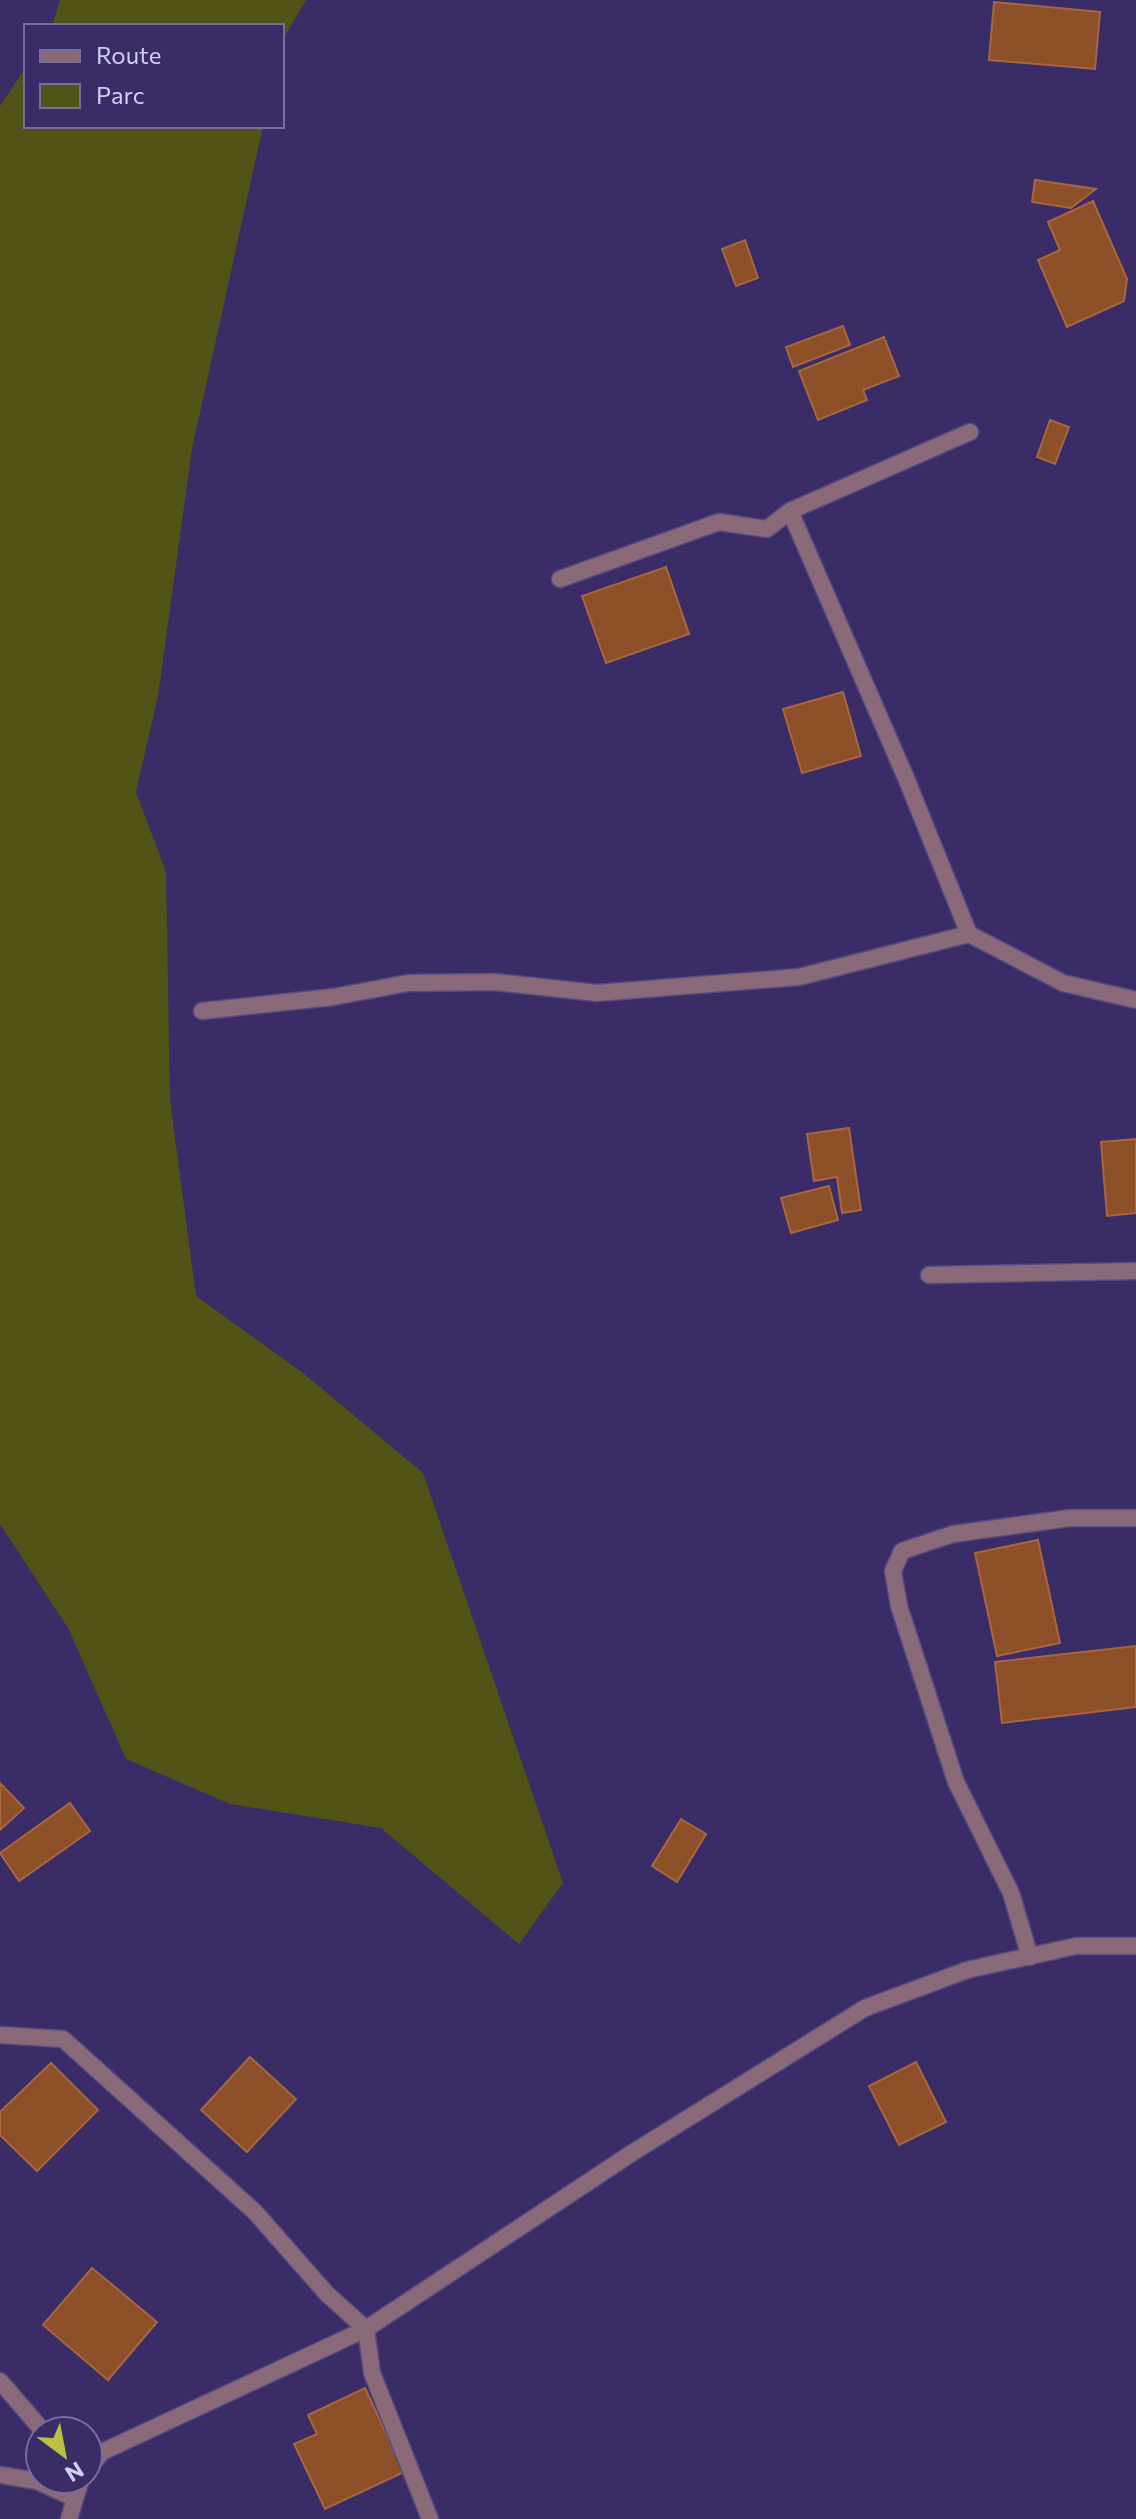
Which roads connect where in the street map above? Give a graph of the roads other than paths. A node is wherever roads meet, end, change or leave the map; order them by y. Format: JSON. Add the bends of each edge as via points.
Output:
{"nodes":[{"id":1,"x":970,"y":432,"type":"dead end"},
{"id":2,"x":790,"y":511,"type":"junction"},
{"id":3,"x":560,"y":579,"type":"dead end"},
{"id":4,"x":969,"y":934,"type":"junction"},
{"id":5,"x":1136,"y":1000,"type":"edge"},
{"id":6,"x":202,"y":1011,"type":"dead end"},
{"id":7,"x":1136,"y":1271,"type":"edge"},
{"id":8,"x":929,"y":1275,"type":"dead end"},
{"id":9,"x":1136,"y":1518,"type":"edge"},
{"id":10,"x":1136,"y":1946,"type":"edge"},
{"id":11,"x":1030,"y":1957,"type":"junction"},
{"id":12,"x":0,"y":2035,"type":"edge"},
{"id":13,"x":366,"y":2329,"type":"junction"},
{"id":14,"x":0,"y":2381,"type":"edge"},
{"id":15,"x":29,"y":2415,"type":"edge"},
{"id":16,"x":104,"y":2451,"type":"edge"},
{"id":17,"x":0,"y":2475,"type":"edge"},
{"id":18,"x":75,"y":2495,"type":"edge"},
{"id":19,"x":74,"y":2498,"type":"junction"},
{"id":20,"x":69,"y":2519,"type":"edge"},
{"id":21,"x":430,"y":2519,"type":"edge"}],
"edges":[{"from":1,"to":2,"type":"street"},
{"from":2,"to":3,"type":"street","via":[[767,529],[719,522]]},
{"from":2,"to":4,"type":"street"},
{"from":4,"to":5,"type":"street","via":[[1063,983]]},
{"from":4,"to":6,"type":"street","via":[[799,977],[597,993],[495,982],[408,983]]},
{"from":7,"to":8,"type":"street"},
{"from":9,"to":11,"type":"street","via":[[1070,1518],[953,1534],[902,1551],[893,1571],[899,1606],[956,1782],[1011,1893]]},
{"from":10,"to":11,"type":"street","via":[[1076,1946]]},
{"from":11,"to":13,"type":"street","via":[[967,1970],[865,2008],[632,2153]]},
{"from":12,"to":13,"type":"street","via":[[63,2039],[255,2212],[327,2294]]},
{"from":13,"to":16,"type":"street"},
{"from":13,"to":21,"type":"street","via":[[372,2373]]},
{"from":14,"to":15,"type":"street"},
{"from":17,"to":19,"type":"street","via":[[37,2481]]},
{"from":18,"to":19,"type":"street"},
{"from":19,"to":20,"type":"street"}]}
